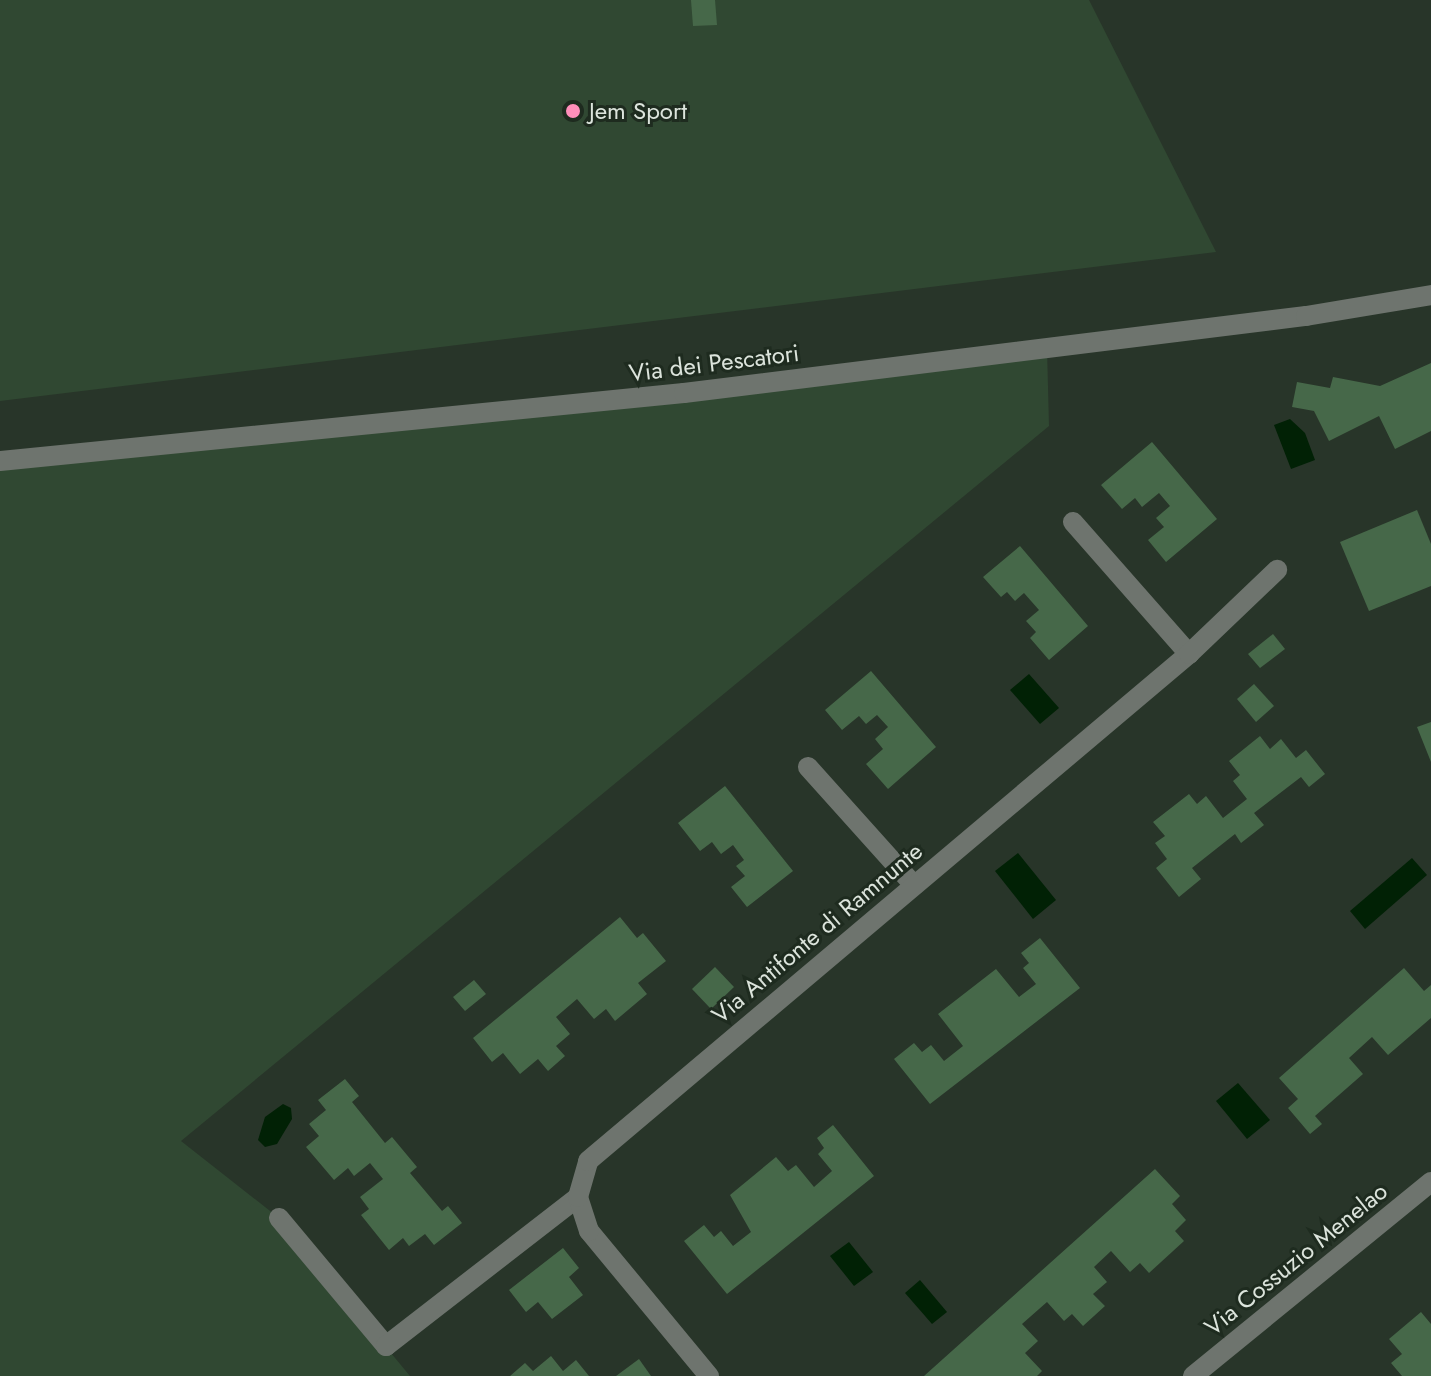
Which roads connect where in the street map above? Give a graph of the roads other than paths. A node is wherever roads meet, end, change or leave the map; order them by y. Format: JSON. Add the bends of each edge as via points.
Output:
{"nodes":[{"id":1,"x":1431,"y":295,"type":"edge"},
{"id":2,"x":0,"y":461,"type":"edge"},
{"id":3,"x":1073,"y":522,"type":"dead end"},
{"id":4,"x":1277,"y":570,"type":"dead end"},
{"id":5,"x":1189,"y":654,"type":"junction"},
{"id":6,"x":808,"y":767,"type":"dead end"},
{"id":7,"x":914,"y":885,"type":"junction"},
{"id":8,"x":1431,"y":1182,"type":"edge"},
{"id":9,"x":578,"y":1197,"type":"junction"},
{"id":10,"x":279,"y":1218,"type":"dead end"},
{"id":11,"x":709,"y":1376,"type":"edge"},
{"id":12,"x":1193,"y":1376,"type":"edge"}],
"edges":[{"from":1,"to":2,"type":"street","name":"Via dei Pescatori","via":[[1306,316],[684,393]]},
{"from":3,"to":5,"type":"street"},
{"from":4,"to":5,"type":"street","name":"Via Antifonte di Ramnunte"},
{"from":5,"to":7,"type":"street","name":"Via Antifonte di Ramnunte"},
{"from":6,"to":7,"type":"street"},
{"from":7,"to":9,"type":"street","name":"Via Antifonte di Ramnunte","via":[[594,1155],[580,1175]]},
{"from":8,"to":12,"type":"street","name":"Via Cossuzio Menelao"},
{"from":9,"to":10,"type":"street","via":[[386,1346]]},
{"from":9,"to":11,"type":"street","via":[[600,1249]]}]}
